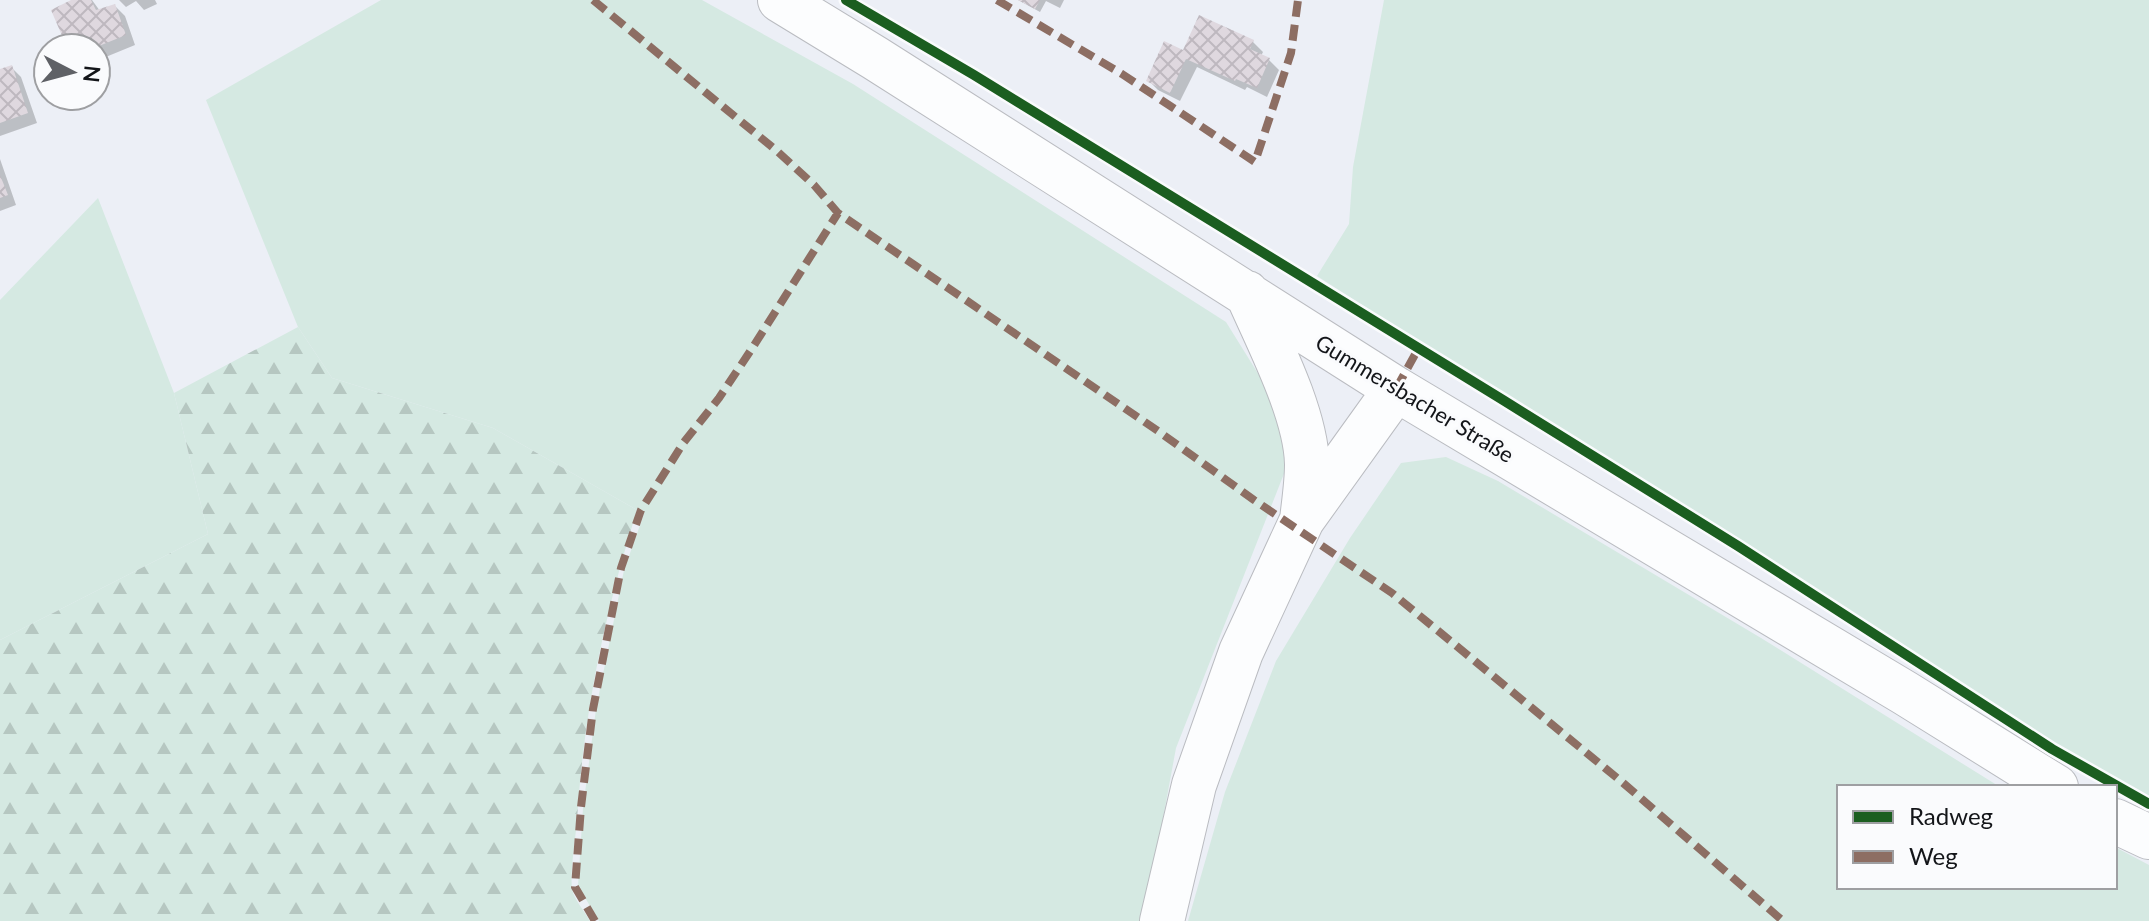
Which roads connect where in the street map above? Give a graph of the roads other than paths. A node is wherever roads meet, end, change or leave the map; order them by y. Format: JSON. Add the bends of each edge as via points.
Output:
{"nodes":[{"id":1,"x":780,"y":0,"type":"edge"},
{"id":2,"x":1247,"y":293,"type":"junction"},
{"id":3,"x":1396,"y":389,"type":"junction"},
{"id":4,"x":1302,"y":520,"type":"junction"},
{"id":5,"x":2053,"y":785,"type":"edge"},
{"id":6,"x":2117,"y":822,"type":"edge"},
{"id":7,"x":2149,"y":837,"type":"edge"},
{"id":8,"x":1162,"y":921,"type":"edge"}],
"edges":[{"from":1,"to":2,"type":"main road","name":"Gummersbacher Straße"},
{"from":2,"to":3,"type":"main road","name":"Gummersbacher Straße"},
{"from":2,"to":4,"type":"main road","via":[[1302,429],[1307,463]]},
{"from":3,"to":4,"type":"main road"},
{"from":3,"to":5,"type":"main road","name":"Gummersbacher Straße"},
{"from":4,"to":8,"type":"main road","via":[[1241,652],[1199,770]]},
{"from":6,"to":7,"type":"main road"}]}
